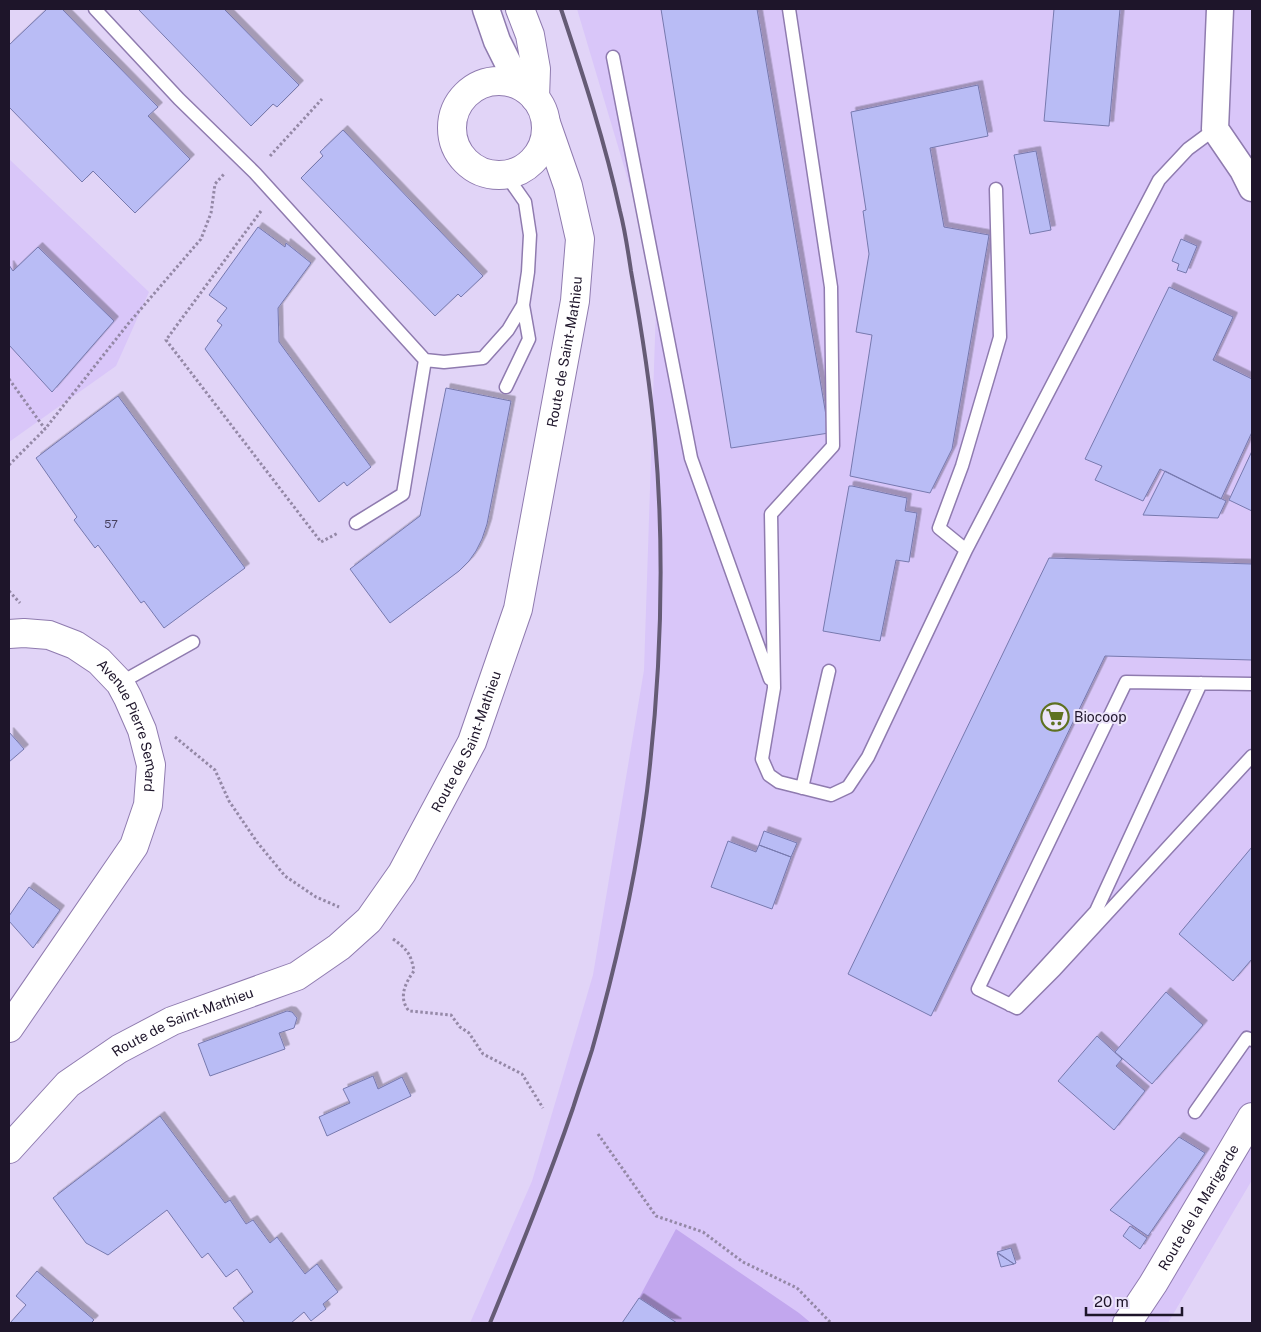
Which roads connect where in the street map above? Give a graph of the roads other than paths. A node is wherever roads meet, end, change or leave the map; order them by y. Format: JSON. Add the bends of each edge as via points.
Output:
{"nodes":[{"id":1,"x":95,"y":9,"type":"edge"},
{"id":2,"x":486,"y":9,"type":"edge"},
{"id":3,"x":520,"y":9,"type":"edge"},
{"id":4,"x":789,"y":9,"type":"edge"},
{"id":5,"x":1220,"y":9,"type":"edge"},
{"id":6,"x":613,"y":57,"type":"dead end"},
{"id":7,"x":527,"y":91,"type":"junction"},
{"id":8,"x":546,"y":124,"type":"junction"},
{"id":9,"x":1215,"y":129,"type":"junction"},
{"id":10,"x":506,"y":175,"type":"junction"},
{"id":11,"x":1252,"y":188,"type":"edge"},
{"id":12,"x":996,"y":189,"type":"dead end"},
{"id":13,"x":523,"y":305,"type":"junction"},
{"id":14,"x":425,"y":360,"type":"junction"},
{"id":15,"x":506,"y":387,"type":"dead end"},
{"id":16,"x":356,"y":523,"type":"dead end"},
{"id":17,"x":966,"y":550,"type":"junction"},
{"id":18,"x":9,"y":634,"type":"edge"},
{"id":19,"x":193,"y":642,"type":"dead end"},
{"id":20,"x":829,"y":671,"type":"dead end"},
{"id":21,"x":1201,"y":683,"type":"junction"},
{"id":22,"x":120,"y":684,"type":"junction"},
{"id":23,"x":1252,"y":684,"type":"edge"},
{"id":24,"x":774,"y":688,"type":"junction"},
{"id":25,"x":1252,"y":756,"type":"edge"},
{"id":26,"x":802,"y":788,"type":"junction"},
{"id":27,"x":1010,"y":1005,"type":"junction"},
{"id":28,"x":9,"y":1028,"type":"edge"},
{"id":29,"x":1252,"y":1040,"type":"edge"},
{"id":30,"x":1195,"y":1112,"type":"dead end"},
{"id":31,"x":1252,"y":1117,"type":"edge"},
{"id":32,"x":9,"y":1149,"type":"edge"},
{"id":33,"x":1127,"y":1323,"type":"edge"}],
"edges":[{"from":1,"to":14,"type":"lane","via":[[179,99],[255,173]]},
{"from":2,"to":7,"type":"street","via":[[497,41]]},
{"from":3,"to":7,"type":"street","via":[[530,35],[536,69]]},
{"from":4,"to":24,"type":"lane","via":[[831,287],[833,446],[771,514]]},
{"from":5,"to":9,"type":"street"},
{"from":6,"to":24,"type":"lane","via":[[691,458]]},
{"from":7,"to":8,"type":"street","via":[[543,110]]},
{"from":7,"to":10,"type":"street","via":[[495,81],[473,88],[458,104],[452,119],[452,136],[458,153],[474,169],[489,175]]},
{"from":8,"to":10,"type":"street","via":[[546,138],[539,153],[525,168]]},
{"from":8,"to":32,"type":"street","name":"Route de Saint-Mathieu","via":[[568,186],[580,239],[575,301],[518,609],[472,742],[402,873],[369,920],[339,947],[297,976],[172,1021],[119,1049],[68,1084]]},
{"from":9,"to":11,"type":"street"},
{"from":9,"to":17,"type":"lane","via":[[1188,149],[1159,180]]},
{"from":10,"to":13,"type":"lane","via":[[525,202],[530,235]]},
{"from":12,"to":17,"type":"lane","via":[[1000,337],[940,528]]},
{"from":13,"to":14,"type":"lane","via":[[508,330],[483,358],[444,362]]},
{"from":13,"to":15,"type":"lane","via":[[530,339]]},
{"from":14,"to":16,"type":"lane","via":[[403,494]]},
{"from":17,"to":26,"type":"lane","via":[[868,757],[848,787],[831,795]]},
{"from":18,"to":22,"type":"street","name":"Avenue Pierre Semard","via":[[48,635],[75,644],[100,661]]},
{"from":19,"to":22,"type":"lane"},
{"from":20,"to":26,"type":"lane"},
{"from":21,"to":23,"type":"lane"},
{"from":21,"to":27,"type":"lane","via":[[1096,912]]},
{"from":21,"to":27,"type":"lane","via":[[1126,682],[978,989]]},
{"from":22,"to":28,"type":"street","name":"Avenue Pierre Semard","via":[[142,730],[150,765],[148,805],[134,846]]},
{"from":24,"to":26,"type":"lane","via":[[762,759],[774,779]]},
{"from":25,"to":27,"type":"lane","via":[[1055,970],[1018,1008]]},
{"from":29,"to":30,"type":"lane","via":[[1247,1038]]},
{"from":31,"to":33,"type":"street","name":"Route de la Marigarde"}]}
